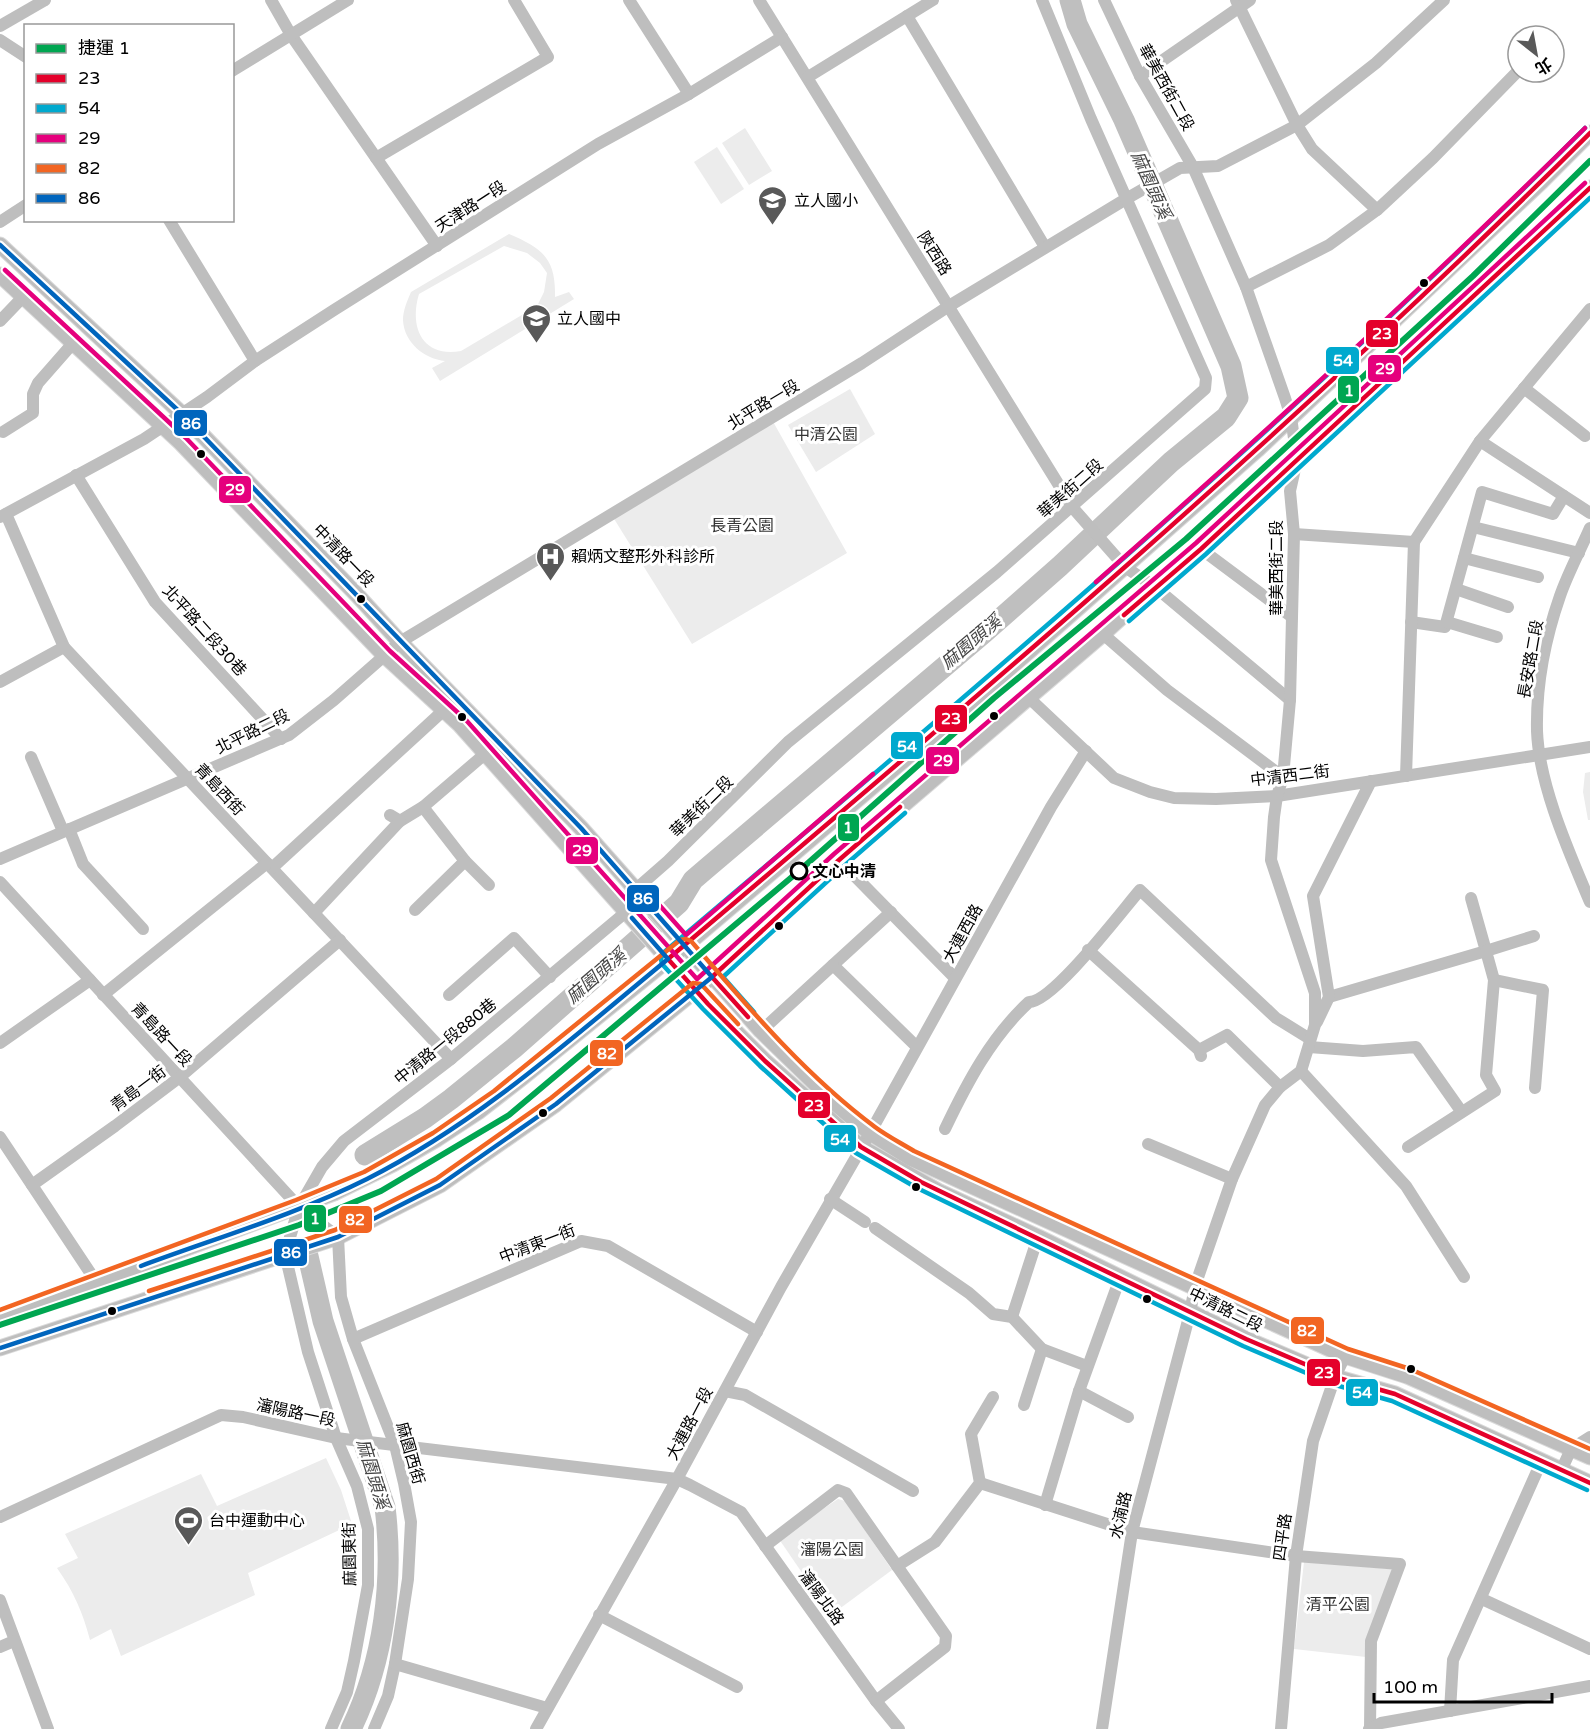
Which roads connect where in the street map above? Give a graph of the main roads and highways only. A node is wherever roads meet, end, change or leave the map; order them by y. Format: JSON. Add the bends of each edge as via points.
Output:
{"nodes":[{"id":1,"x":1590,"y":133,"type":"edge"},
{"id":2,"x":1590,"y":188,"type":"edge"},
{"id":3,"x":0,"y":245,"type":"edge"},
{"id":4,"x":0,"y":275,"type":"edge"},
{"id":5,"x":668,"y":928,"type":"joint"},
{"id":6,"x":685,"y":946,"type":"junction"},
{"id":7,"x":668,"y":959,"type":"junction"},
{"id":8,"x":712,"y":977,"type":"junction"},
{"id":9,"x":696,"y":990,"type":"junction"},
{"id":10,"x":0,"y":1318,"type":"edge"},
{"id":11,"x":0,"y":1348,"type":"edge"},
{"id":12,"x":1590,"y":1457,"type":"edge"},
{"id":13,"x":1590,"y":1483,"type":"edge"}],
"edges":[{"from":1,"to":6,"type":"main road","via":[[1257,450],[958,714]]},
{"from":2,"to":8,"type":"main road","via":[[1201,549],[839,860]]},
{"from":3,"to":5,"type":"main road","name":"中清路一段","via":[[182,414],[582,828]]},
{"from":4,"to":7,"type":"main road","name":"中清路二段","via":[[163,426],[385,656],[486,753]]},
{"from":5,"to":6,"type":"main road","name":"中清路二段"},
{"from":6,"to":7,"type":"main road"},
{"from":6,"to":8,"type":"main road","name":"中清路二段"},
{"from":7,"to":9,"type":"main road","name":"中清路二段"},
{"from":7,"to":10,"type":"main road","via":[[478,1112],[376,1174],[299,1208]]},
{"from":8,"to":9,"type":"main road"},
{"from":8,"to":12,"type":"main road","name":"中清路二段","via":[[836,1104],[870,1133],[910,1158],[1345,1356],[1407,1376]]},
{"from":9,"to":11,"type":"main road","via":[[556,1104],[440,1185],[338,1237]]},
{"from":9,"to":13,"type":"main road","name":"中清路二段","via":[[765,1061],[861,1147],[938,1191],[1190,1313],[1335,1377],[1395,1394]]}]}
